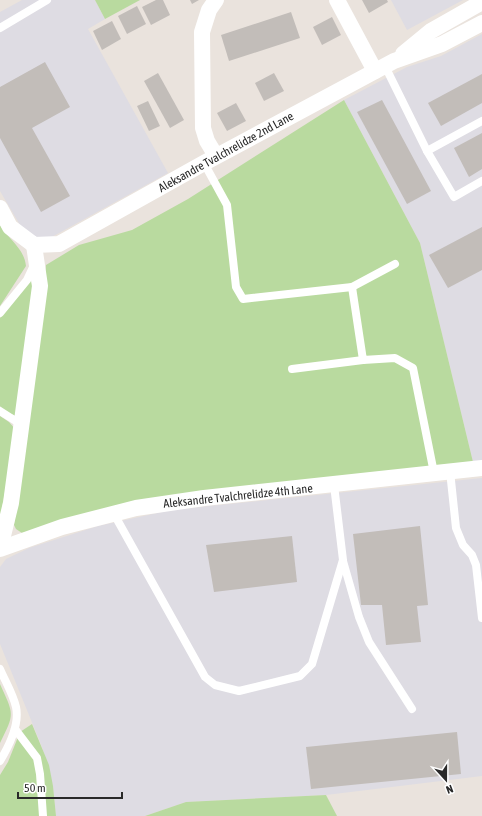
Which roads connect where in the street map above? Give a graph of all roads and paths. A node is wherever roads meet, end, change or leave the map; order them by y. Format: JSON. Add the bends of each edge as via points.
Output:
{"nodes":[{"id":1,"x":47,"y":0,"type":"edge"},
{"id":2,"x":216,"y":0,"type":"edge"},
{"id":3,"x":337,"y":0,"type":"edge"},
{"id":4,"x":482,"y":2,"type":"edge"},
{"id":5,"x":482,"y":23,"type":"edge"},
{"id":6,"x":0,"y":28,"type":"edge"},
{"id":7,"x":385,"y":66,"type":"junction"},
{"id":8,"x":482,"y":121,"type":"edge"},
{"id":9,"x":428,"y":151,"type":"junction"},
{"id":10,"x":210,"y":159,"type":"junction"},
{"id":11,"x":482,"y":181,"type":"edge"},
{"id":12,"x":0,"y":208,"type":"edge"},
{"id":13,"x":34,"y":245,"type":"junction"},
{"id":14,"x":35,"y":262,"type":"junction"},
{"id":15,"x":395,"y":264,"type":"dead end"},
{"id":16,"x":352,"y":287,"type":"junction"},
{"id":17,"x":0,"y":313,"type":"edge"},
{"id":18,"x":362,"y":360,"type":"junction"},
{"id":19,"x":292,"y":369,"type":"dead end"},
{"id":20,"x":0,"y":411,"type":"edge"},
{"id":21,"x":22,"y":424,"type":"junction"},
{"id":22,"x":482,"y":468,"type":"edge"},
{"id":23,"x":450,"y":471,"type":"junction"},
{"id":24,"x":434,"y":473,"type":"junction"},
{"id":25,"x":334,"y":485,"type":"junction"},
{"id":26,"x":114,"y":514,"type":"junction"},
{"id":27,"x":0,"y":549,"type":"edge"},
{"id":28,"x":343,"y":560,"type":"junction"},
{"id":29,"x":482,"y":618,"type":"edge"},
{"id":30,"x":0,"y":669,"type":"edge"},
{"id":31,"x":412,"y":709,"type":"dead end"},
{"id":32,"x":15,"y":729,"type":"junction"},
{"id":33,"x":0,"y":761,"type":"edge"},
{"id":34,"x":43,"y":816,"type":"edge"}],
"edges":[{"from":1,"to":6,"type":"lane"},
{"from":2,"to":10,"type":"street","via":[[209,10],[202,32],[202,128]]},
{"from":3,"to":7,"type":"street"},
{"from":4,"to":7,"type":"street","name":"Aleksandre Tvalchrelidze 2nd Lane","via":[[431,30]]},
{"from":5,"to":7,"type":"street","name":"Aleksandre Tvalchrelidze 2nd Lane","via":[[442,44]]},
{"from":7,"to":9,"type":"lane"},
{"from":7,"to":10,"type":"street","name":"Aleksandre Tvalchrelidze 2nd Lane"},
{"from":8,"to":9,"type":"lane"},
{"from":9,"to":11,"type":"lane","via":[[454,197]]},
{"from":10,"to":13,"type":"street","name":"Aleksandre Tvalchrelidze 2nd Lane","via":[[58,244]]},
{"from":10,"to":16,"type":"lane","via":[[227,205],[236,287],[243,299]]},
{"from":12,"to":13,"type":"street","via":[[10,227]]},
{"from":13,"to":14,"type":"street","name":"Aleksandre Tvalchrelidze 4th Lane"},
{"from":14,"to":17,"type":"lane","via":[[27,280]]},
{"from":14,"to":21,"type":"street","name":"Aleksandre Tvalchrelidze 4th Lane","via":[[40,286]]},
{"from":15,"to":16,"type":"lane"},
{"from":16,"to":18,"type":"lane"},
{"from":18,"to":19,"type":"lane"},
{"from":18,"to":24,"type":"lane","via":[[395,358],[413,368]]},
{"from":20,"to":21,"type":"lane"},
{"from":21,"to":27,"type":"street","name":"Aleksandre Tvalchrelidze 4th Lane","via":[[11,503]]},
{"from":22,"to":23,"type":"street","name":"Aleksandre Tvalchrelidze 4th Lane"},
{"from":23,"to":24,"type":"street","name":"Aleksandre Tvalchrelidze 4th Lane"},
{"from":23,"to":29,"type":"lane","via":[[456,528],[476,565]]},
{"from":24,"to":25,"type":"street","name":"Aleksandre Tvalchrelidze 4th Lane"},
{"from":25,"to":26,"type":"street","name":"Aleksandre Tvalchrelidze 4th Lane","via":[[204,498],[136,508]]},
{"from":25,"to":28,"type":"lane"},
{"from":26,"to":27,"type":"street","name":"Aleksandre Tvalchrelidze 4th Lane","via":[[62,527]]},
{"from":26,"to":28,"type":"lane","via":[[205,677],[215,685],[239,691],[300,676],[312,664]]},
{"from":28,"to":31,"type":"lane","via":[[369,642]]},
{"from":30,"to":32,"type":"lane","via":[[16,708]]},
{"from":32,"to":33,"type":"lane"},
{"from":32,"to":34,"type":"lane","via":[[37,758]]}]}
